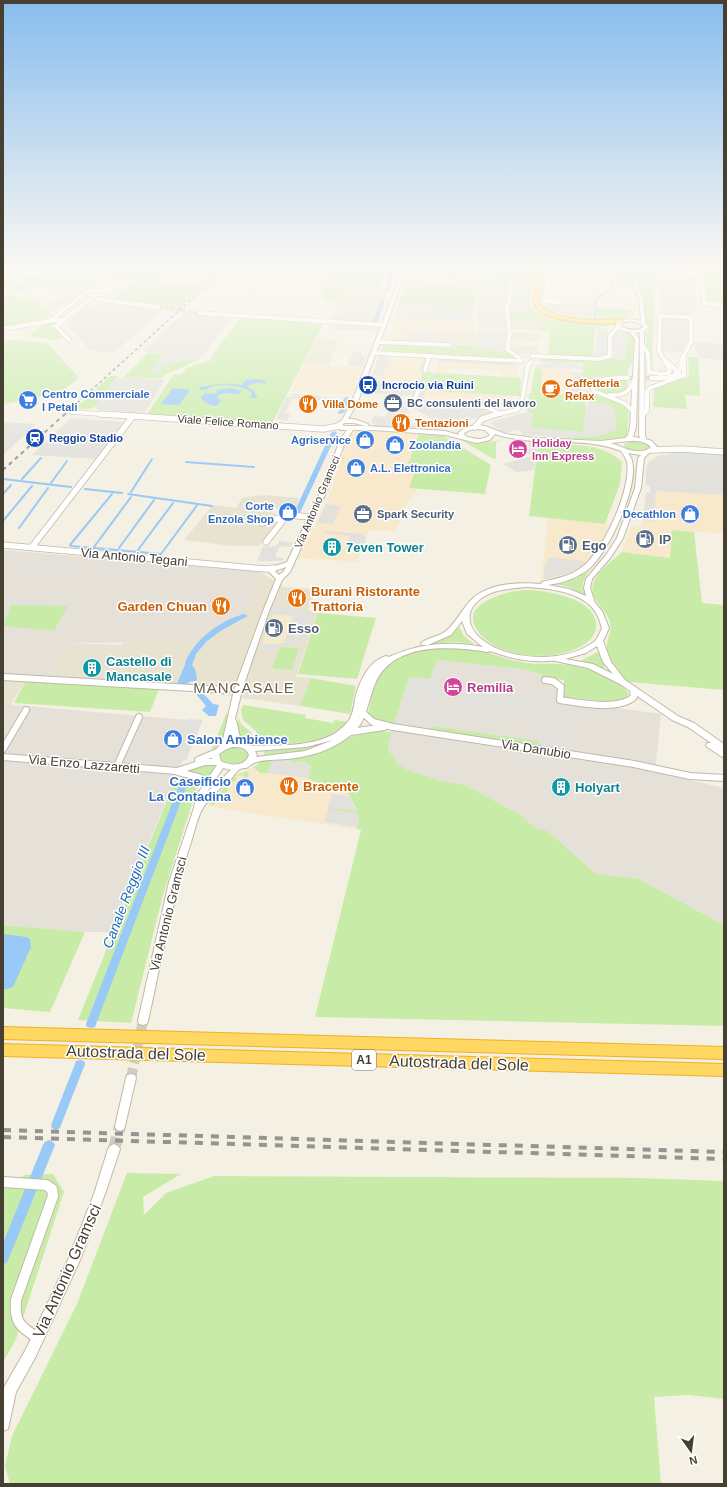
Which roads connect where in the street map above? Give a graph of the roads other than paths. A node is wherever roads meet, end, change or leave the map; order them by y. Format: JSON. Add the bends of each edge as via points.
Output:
{"nodes":[{"id":1,"x":379,"y":338,"type":"edge"},
{"id":2,"x":509,"y":338,"type":"edge"},
{"id":3,"x":610,"y":338,"type":"edge"},
{"id":4,"x":637,"y":338,"type":"edge"},
{"id":5,"x":643,"y":338,"type":"edge"},
{"id":6,"x":659,"y":338,"type":"edge"},
{"id":7,"x":691,"y":338,"type":"edge"},
{"id":8,"x":378,"y":342,"type":"junction"},
{"id":9,"x":450,"y":345,"type":"dead end"},
{"id":10,"x":643,"y":346,"type":"junction"},
{"id":11,"x":374,"y":353,"type":"junction"},
{"id":12,"x":512,"y":354,"type":"junction"},
{"id":13,"x":528,"y":355,"type":"junction"},
{"id":14,"x":684,"y":355,"type":"junction"},
{"id":15,"x":429,"y":356,"type":"junction"},
{"id":16,"x":547,"y":356,"type":"junction"},
{"id":17,"x":663,"y":358,"type":"junction"},
{"id":18,"x":537,"y":359,"type":"junction"},
{"id":19,"x":524,"y":361,"type":"junction"},
{"id":20,"x":425,"y":371,"type":"dead end"},
{"id":21,"x":676,"y":375,"type":"junction"},
{"id":22,"x":635,"y":376,"type":"junction"},
{"id":23,"x":628,"y":378,"type":"tunnel mouth"},
{"id":24,"x":651,"y":378,"type":"tunnel mouth"},
{"id":25,"x":418,"y":391,"type":"dead end"},
{"id":26,"x":598,"y":393,"type":"junction"},
{"id":27,"x":633,"y":411,"type":"junction"},
{"id":28,"x":72,"y":412,"type":"dead end"},
{"id":29,"x":351,"y":412,"type":"junction"},
{"id":30,"x":501,"y":414,"type":"junction"},
{"id":31,"x":642,"y":415,"type":"junction"},
{"id":32,"x":133,"y":416,"type":"junction"},
{"id":33,"x":489,"y":416,"type":"junction"},
{"id":34,"x":342,"y":425,"type":"junction"},
{"id":35,"x":354,"y":425,"type":"junction"},
{"id":36,"x":475,"y":427,"type":"junction"},
{"id":37,"x":464,"y":430,"type":"junction"},
{"id":38,"x":445,"y":433,"type":"junction"},
{"id":39,"x":490,"y":433,"type":"junction"},
{"id":40,"x":462,"y":436,"type":"junction"},
{"id":41,"x":343,"y":440,"type":"junction"},
{"id":42,"x":625,"y":440,"type":"junction"},
{"id":43,"x":644,"y":440,"type":"junction"},
{"id":44,"x":601,"y":443,"type":"junction"},
{"id":45,"x":651,"y":443,"type":"junction"},
{"id":46,"x":623,"y":449,"type":"junction"},
{"id":47,"x":682,"y":449,"type":"junction"},
{"id":48,"x":649,"y":451,"type":"junction"},
{"id":49,"x":724,"y":452,"type":"edge"},
{"id":50,"x":280,"y":510,"type":"dead end"},
{"id":51,"x":287,"y":516,"type":"junction"},
{"id":52,"x":312,"y":517,"type":"junction"},
{"id":53,"x":262,"y":523,"type":"dead end"},
{"id":54,"x":266,"y":542,"type":"dead end"},
{"id":55,"x":3,"y":545,"type":"edge"},
{"id":56,"x":32,"y":547,"type":"junction"},
{"id":57,"x":278,"y":571,"type":"junction"},
{"id":58,"x":527,"y":585,"type":"junction"},
{"id":59,"x":593,"y":605,"type":"junction"},
{"id":60,"x":466,"y":612,"type":"junction"},
{"id":61,"x":599,"y":641,"type":"junction"},
{"id":62,"x":498,"y":652,"type":"junction"},
{"id":63,"x":556,"y":659,"type":"junction"},
{"id":64,"x":3,"y":677,"type":"edge"},
{"id":65,"x":545,"y":680,"type":"dead end"},
{"id":66,"x":622,"y":682,"type":"junction"},
{"id":67,"x":632,"y":689,"type":"junction"},
{"id":68,"x":226,"y":690,"type":"dead end"},
{"id":69,"x":26,"y":710,"type":"dead end"},
{"id":70,"x":233,"y":710,"type":"junction"},
{"id":71,"x":364,"y":713,"type":"junction"},
{"id":72,"x":139,"y":717,"type":"dead end"},
{"id":73,"x":675,"y":718,"type":"junction"},
{"id":74,"x":393,"y":727,"type":"junction"},
{"id":75,"x":351,"y":732,"type":"junction"},
{"id":76,"x":246,"y":747,"type":"junction"},
{"id":77,"x":724,"y":748,"type":"edge"},
{"id":78,"x":3,"y":749,"type":"edge"},
{"id":79,"x":220,"y":750,"type":"junction"},
{"id":80,"x":724,"y":755,"type":"edge"},
{"id":81,"x":3,"y":757,"type":"edge"},
{"id":82,"x":251,"y":761,"type":"junction"},
{"id":83,"x":219,"y":763,"type":"junction"},
{"id":84,"x":117,"y":766,"type":"junction"},
{"id":85,"x":237,"y":768,"type":"junction"},
{"id":86,"x":166,"y":771,"type":"junction"},
{"id":87,"x":724,"y":773,"type":"edge"},
{"id":88,"x":679,"y":774,"type":"junction"},
{"id":89,"x":724,"y":778,"type":"edge"},
{"id":90,"x":209,"y":783,"type":"junction"},
{"id":91,"x":198,"y":808,"type":"junction"},
{"id":92,"x":143,"y":1021,"type":"tunnel mouth"},
{"id":93,"x":3,"y":1033,"type":"edge"},
{"id":94,"x":3,"y":1050,"type":"edge"},
{"id":95,"x":724,"y":1053,"type":"edge"},
{"id":96,"x":724,"y":1070,"type":"edge"},
{"id":97,"x":130,"y":1078,"type":"tunnel mouth"},
{"id":98,"x":120,"y":1126,"type":"tunnel mouth"},
{"id":99,"x":114,"y":1149,"type":"tunnel mouth"},
{"id":100,"x":3,"y":1182,"type":"edge"},
{"id":101,"x":38,"y":1338,"type":"junction"},
{"id":102,"x":11,"y":1389,"type":"junction"},
{"id":103,"x":3,"y":1400,"type":"edge"},
{"id":104,"x":3,"y":1424,"type":"edge"}],
"edges":[{"from":1,"to":8,"type":"street"},
{"from":2,"to":12,"type":"street","via":[[507,349]]},
{"from":3,"to":16,"type":"street","via":[[608,358]]},
{"from":4,"to":22,"type":"street"},
{"from":5,"to":10,"type":"street"},
{"from":6,"to":17,"type":"street","via":[[659,348]]},
{"from":7,"to":14,"type":"street"},
{"from":8,"to":9,"type":"street"},
{"from":8,"to":11,"type":"street"},
{"from":10,"to":17,"type":"street","via":[[648,353],[649,372],[669,373],[670,370]]},
{"from":10,"to":31,"type":"street"},
{"from":11,"to":15,"type":"street"},
{"from":11,"to":29,"type":"street"},
{"from":12,"to":13,"type":"street"},
{"from":12,"to":19,"type":"street"},
{"from":13,"to":16,"type":"street"},
{"from":13,"to":18,"type":"street"},
{"from":13,"to":19,"type":"street"},
{"from":14,"to":21,"type":"street","via":[[680,371]]},
{"from":14,"to":31,"type":"street","via":[[684,375],[650,388],[647,391],[647,411]]},
{"from":15,"to":19,"type":"street"},
{"from":15,"to":20,"type":"street"},
{"from":16,"to":18,"type":"street"},
{"from":17,"to":21,"type":"street","via":[[675,368]]},
{"from":18,"to":19,"type":"street"},
{"from":19,"to":30,"type":"street","via":[[521,406],[517,410]]},
{"from":21,"to":24,"type":"street"},
{"from":22,"to":26,"type":"street","via":[[627,393],[614,396]]},
{"from":22,"to":27,"type":"street"},
{"from":23,"to":26,"type":"street","via":[[595,382],[591,387]]},
{"from":25,"to":30,"type":"street","via":[[414,403],[486,407]]},
{"from":26,"to":27,"type":"street","via":[[624,403]]},
{"from":27,"to":42,"type":"street","via":[[631,436]]},
{"from":28,"to":32,"type":"street","name":"Viale Felice Romano"},
{"from":29,"to":34,"type":"street"},
{"from":29,"to":35,"type":"street"},
{"from":30,"to":33,"type":"street"},
{"from":31,"to":43,"type":"street"},
{"from":32,"to":34,"type":"street","name":"Viale Felice Romano","via":[[323,429]]},
{"from":32,"to":56,"type":"street"},
{"from":33,"to":36,"type":"street"},
{"from":33,"to":39,"type":"street","via":[[483,421],[483,425]]},
{"from":34,"to":35,"type":"street"},
{"from":34,"to":41,"type":"street","name":"Via Antonio Gramsci"},
{"from":35,"to":38,"type":"street"},
{"from":35,"to":41,"type":"street","name":"Via Antonio Gramsci"},
{"from":36,"to":37,"type":"street"},
{"from":36,"to":39,"type":"street"},
{"from":37,"to":38,"type":"street"},
{"from":37,"to":40,"type":"street"},
{"from":38,"to":40,"type":"street"},
{"from":39,"to":40,"type":"street","via":[[483,441]]},
{"from":39,"to":44,"type":"street","via":[[510,437]]},
{"from":41,"to":52,"type":"street","name":"Via Antonio Gramsci"},
{"from":42,"to":43,"type":"street"},
{"from":42,"to":44,"type":"street"},
{"from":42,"to":46,"type":"street","via":[[619,444]]},
{"from":43,"to":45,"type":"street"},
{"from":44,"to":46,"type":"street"},
{"from":45,"to":47,"type":"street"},
{"from":45,"to":48,"type":"street","via":[[654,447]]},
{"from":46,"to":48,"type":"street","via":[[634,453]]},
{"from":46,"to":58,"type":"street","via":[[631,461],[628,486],[602,549],[588,566],[573,575]]},
{"from":47,"to":48,"type":"street"},
{"from":47,"to":49,"type":"street"},
{"from":48,"to":59,"type":"street","via":[[640,462],[638,488],[620,538],[609,556],[589,579],[587,588]]},
{"from":50,"to":51,"type":"street","via":[[278,515]]},
{"from":51,"to":52,"type":"street"},
{"from":51,"to":53,"type":"street"},
{"from":51,"to":54,"type":"street"},
{"from":52,"to":57,"type":"street","name":"Via Antonio Gramsci"},
{"from":55,"to":56,"type":"street","name":"Via Antonio Tegani"},
{"from":56,"to":57,"type":"street","name":"Via Antonio Tegani"},
{"from":57,"to":70,"type":"street","name":"Via Antonio Gramsci"},
{"from":58,"to":59,"type":"street","via":[[560,589],[582,597]]},
{"from":58,"to":60,"type":"street","via":[[506,587],[488,593],[474,601]]},
{"from":59,"to":61,"type":"street","via":[[605,625]]},
{"from":60,"to":62,"type":"street","via":[[466,625],[474,637]]},
{"from":60,"to":76,"type":"street","via":[[448,634],[400,650],[377,664],[364,682],[352,721],[337,735],[313,744]]},
{"from":61,"to":63,"type":"street","via":[[582,653]]},
{"from":61,"to":66,"type":"street","via":[[607,662]]},
{"from":62,"to":63,"type":"street","via":[[530,659]]},
{"from":62,"to":71,"type":"street","via":[[471,646],[442,644],[403,654],[384,665],[373,679]]},
{"from":63,"to":66,"type":"street","via":[[590,666]]},
{"from":64,"to":68,"type":"street"},
{"from":65,"to":67,"type":"street","via":[[554,681],[561,686],[560,700],[622,704],[632,700]]},
{"from":66,"to":67,"type":"street"},
{"from":67,"to":73,"type":"street"},
{"from":69,"to":78,"type":"street"},
{"from":70,"to":76,"type":"street","name":"Via Antonio Gramsci","via":[[233,729],[236,737]]},
{"from":70,"to":79,"type":"street","name":"Via Antonio Gramsci","via":[[227,739]]},
{"from":71,"to":74,"type":"street","name":"Via Danubio","via":[[373,722]]},
{"from":71,"to":75,"type":"street"},
{"from":72,"to":84,"type":"street"},
{"from":73,"to":77,"type":"street","via":[[691,725]]},
{"from":73,"to":80,"type":"street"},
{"from":74,"to":75,"type":"street","name":"Via Danubio"},
{"from":74,"to":88,"type":"street","name":"Via Danubio","via":[[634,764]]},
{"from":75,"to":82,"type":"street","via":[[336,742],[306,754]]},
{"from":76,"to":79,"type":"street","via":[[232,745]]},
{"from":76,"to":82,"type":"street","via":[[253,755]]},
{"from":79,"to":83,"type":"street","via":[[216,755]]},
{"from":79,"to":86,"type":"street","name":"Via Enzo Lazzaretti","via":[[195,762]]},
{"from":81,"to":84,"type":"street","name":"Via Enzo Lazzaretti"},
{"from":82,"to":85,"type":"street"},
{"from":83,"to":85,"type":"street"},
{"from":83,"to":86,"type":"street","name":"Via Enzo Lazzaretti","via":[[205,762],[180,771]]},
{"from":83,"to":90,"type":"street","name":"Via Antonio Gramsci","via":[[217,775]]},
{"from":84,"to":86,"type":"street","name":"Via Enzo Lazzaretti"},
{"from":85,"to":91,"type":"street","name":"Via Antonio Gramsci"},
{"from":86,"to":90,"type":"street","name":"Via Enzo Lazzaretti","via":[[194,774]]},
{"from":87,"to":88,"type":"street","name":"Via Danubio"},
{"from":88,"to":89,"type":"street","name":"Via Danubio"},
{"from":90,"to":91,"type":"street","name":"Via Antonio Gramsci","via":[[200,795]]},
{"from":91,"to":92,"type":"street","name":"Via Antonio Gramsci","via":[[174,882]]},
{"from":93,"to":95,"type":"highway","name":"Autostrada del Sole","number":"A1"},
{"from":94,"to":96,"type":"highway","name":"Autostrada del Sole","number":"A1"},
{"from":97,"to":98,"type":"street"},
{"from":99,"to":101,"type":"street","name":"Via Antonio Gramsci","via":[[102,1192],[80,1249]]},
{"from":100,"to":101,"type":"street","via":[[46,1186],[52,1189],[53,1196],[14,1310],[17,1322]]},
{"from":101,"to":102,"type":"street","name":"Via Antonio Gramsci"},
{"from":102,"to":103,"type":"street","name":"Via Antonio Gramsci"},
{"from":102,"to":104,"type":"street","name":"Via Antonio Gramsci"}]}
